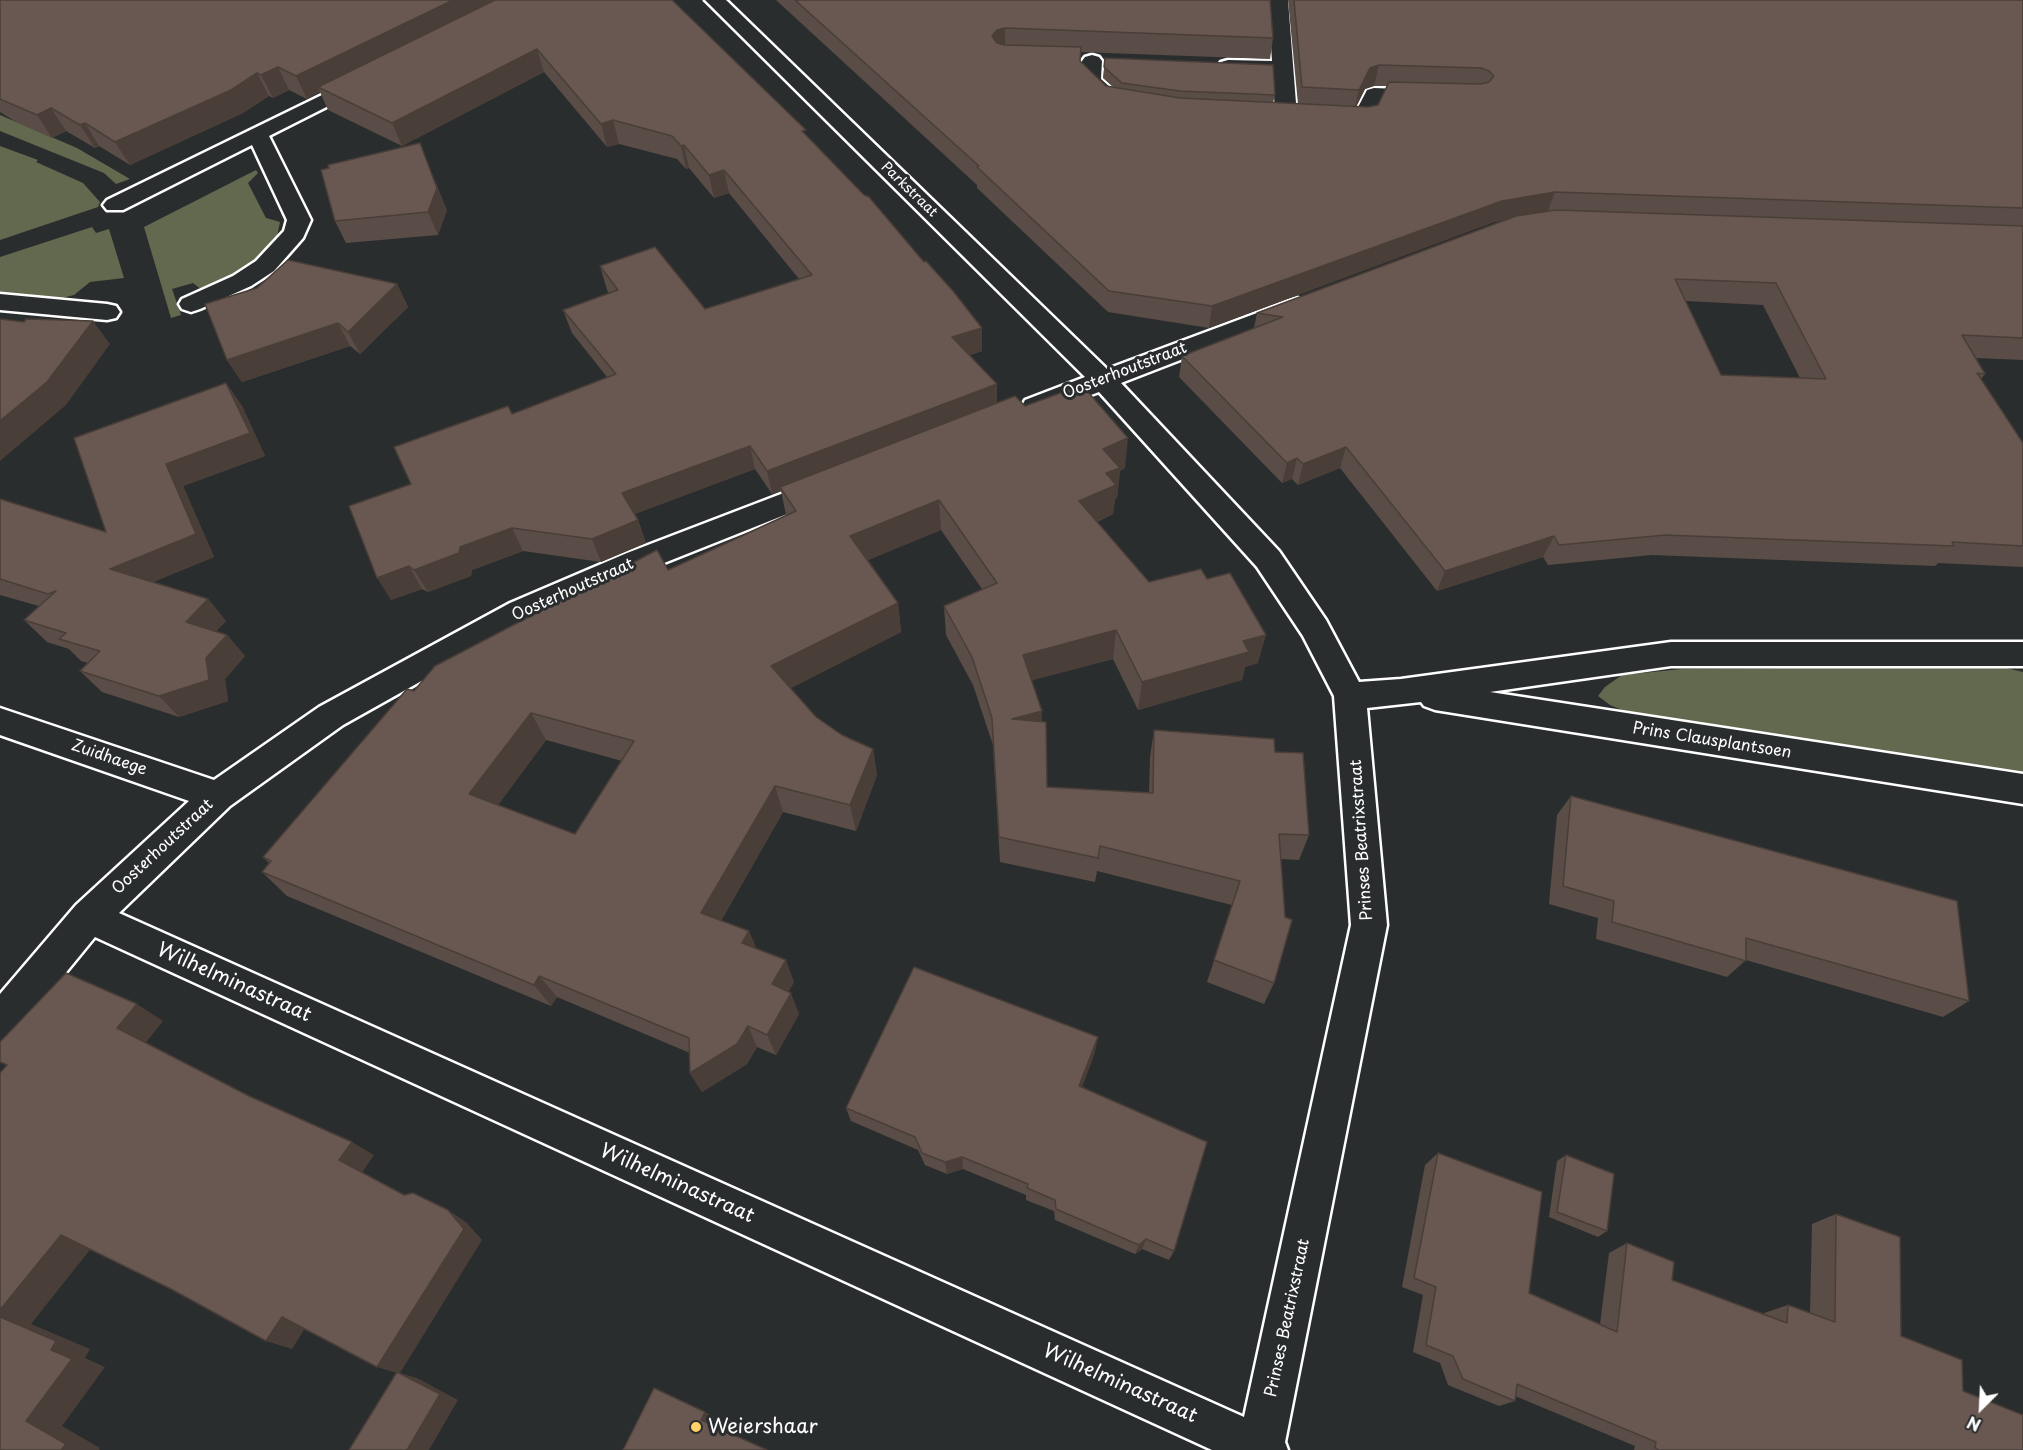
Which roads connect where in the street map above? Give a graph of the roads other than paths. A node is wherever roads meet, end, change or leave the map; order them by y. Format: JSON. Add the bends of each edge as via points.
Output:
{"nodes":[{"id":1,"x":715,"y":0,"type":"edge"},
{"id":2,"x":1278,"y":0,"type":"edge"},
{"id":3,"x":1070,"y":60,"type":"edge"},
{"id":4,"x":1092,"y":61,"type":"junction"},
{"id":5,"x":1116,"y":62,"type":"edge"},
{"id":6,"x":1211,"y":65,"type":"edge"},
{"id":7,"x":1283,"y":68,"type":"junction"},
{"id":8,"x":381,"y":72,"type":"edge"},
{"id":9,"x":1452,"y":96,"type":"edge"},
{"id":10,"x":1135,"y":104,"type":"edge"},
{"id":11,"x":1265,"y":115,"type":"edge"},
{"id":12,"x":1286,"y":116,"type":"junction"},
{"id":13,"x":257,"y":134,"type":"junction"},
{"id":14,"x":115,"y":205,"type":"dead end"},
{"id":15,"x":1325,"y":296,"type":"edge"},
{"id":16,"x":0,"y":303,"type":"edge"},
{"id":17,"x":191,"y":304,"type":"dead end"},
{"id":18,"x":107,"y":312,"type":"dead end"},
{"id":19,"x":1102,"y":379,"type":"junction"},
{"id":20,"x":1004,"y":417,"type":"edge"},
{"id":21,"x":851,"y":477,"type":"edge"},
{"id":22,"x":2023,"y":654,"type":"edge"},
{"id":23,"x":1401,"y":692,"type":"junction"},
{"id":24,"x":1350,"y":696,"type":"junction"},
{"id":25,"x":0,"y":721,"type":"edge"},
{"id":26,"x":2023,"y":789,"type":"edge"},
{"id":27,"x":218,"y":795,"type":"junction"},
{"id":28,"x":89,"y":917,"type":"junction"},
{"id":29,"x":0,"y":1023,"type":"edge"},
{"id":30,"x":1262,"y":1449,"type":"edge"}],
"edges":[{"from":1,"to":19,"type":"street","name":"Parkstraat"},
{"from":2,"to":7,"type":"street"},
{"from":3,"to":4,"type":"street"},
{"from":4,"to":5,"type":"street"},
{"from":4,"to":10,"type":"street","via":[[1090,80],[1113,101]]},
{"from":6,"to":7,"type":"street"},
{"from":7,"to":12,"type":"street"},
{"from":8,"to":13,"type":"street"},
{"from":9,"to":12,"type":"street","via":[[1374,94],[1363,120]]},
{"from":11,"to":12,"type":"street"},
{"from":13,"to":14,"type":"street"},
{"from":13,"to":17,"type":"street","via":[[299,220],[295,233],[265,266],[242,282]]},
{"from":15,"to":19,"type":"street","name":"Oosterhoutstraat"},
{"from":16,"to":18,"type":"street"},
{"from":19,"to":20,"type":"street","name":"Oosterhoutstraat"},
{"from":19,"to":24,"type":"street","name":"Prinses Beatrixstraat","via":[[1268,559],[1315,629]]},
{"from":21,"to":27,"type":"street","name":"Oosterhoutstraat","via":[[521,611],[330,716]]},
{"from":22,"to":23,"type":"street","name":"Prins Clausplantsoen","via":[[1671,654]]},
{"from":23,"to":24,"type":"street","name":"Prins Clausplantsoen"},
{"from":23,"to":26,"type":"street","name":"Prins Clausplantsoen"},
{"from":24,"to":30,"type":"street","name":"Prinses Beatrixstraat","via":[[1369,925]]},
{"from":25,"to":27,"type":"street","name":"Zuidhaege"},
{"from":27,"to":28,"type":"street","name":"Oosterhoutstraat"},
{"from":28,"to":29,"type":"street","name":"Oosterhoutstraat"},
{"from":28,"to":30,"type":"street","name":"Wilhelminastraat"}]}
